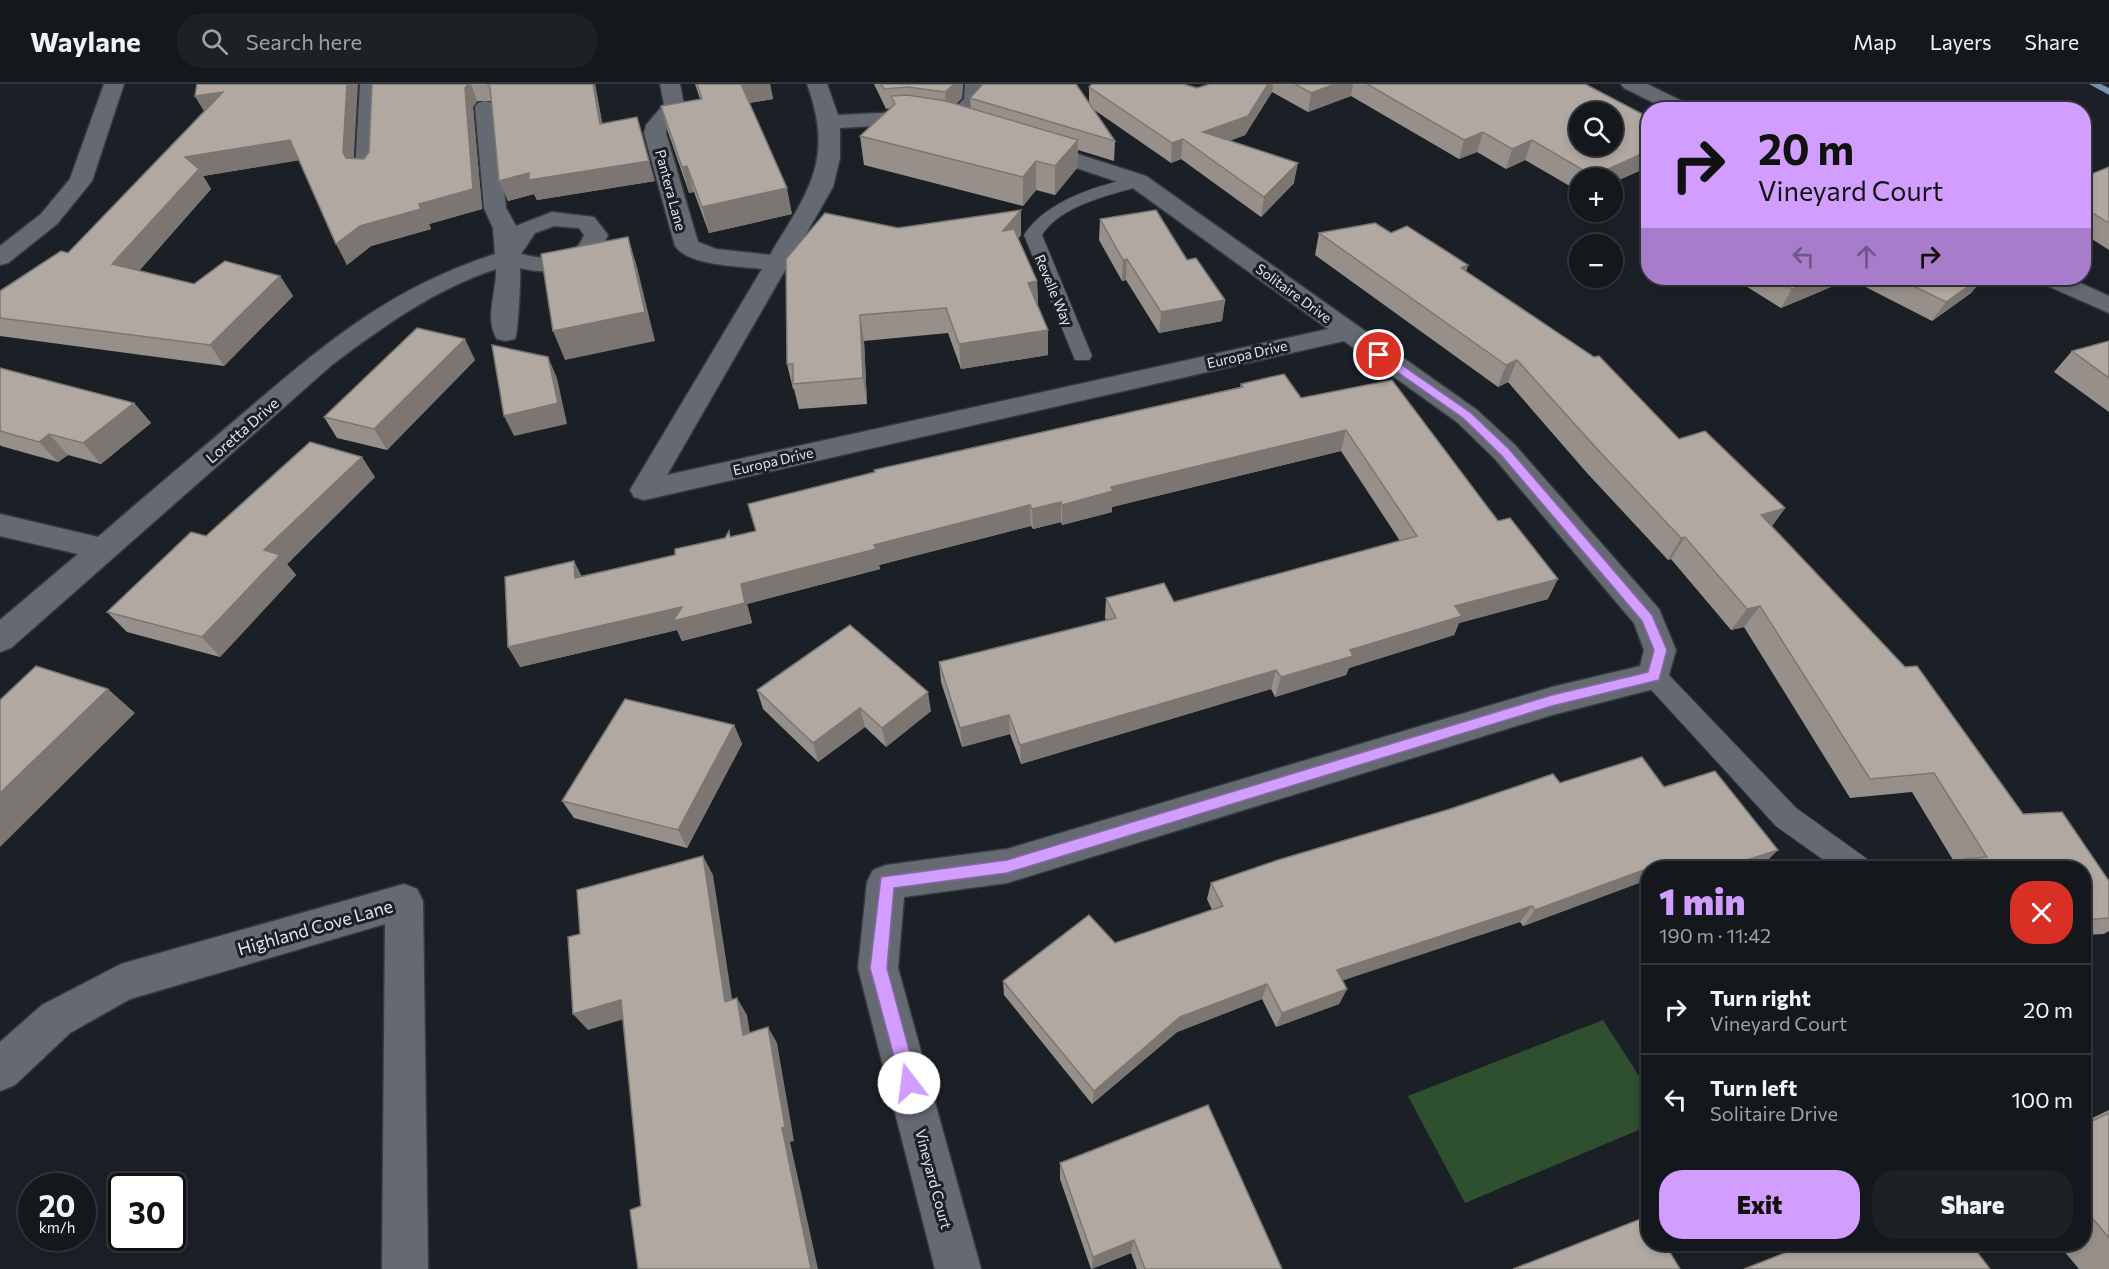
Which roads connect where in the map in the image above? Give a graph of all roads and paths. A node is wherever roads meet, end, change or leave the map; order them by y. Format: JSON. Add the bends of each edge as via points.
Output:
{"nodes":[{"id":1,"x":114,"y":84,"type":"edge"},
{"id":2,"x":370,"y":84,"type":"edge"},
{"id":3,"x":670,"y":84,"type":"edge"},
{"id":4,"x":817,"y":84,"type":"edge"},
{"id":5,"x":975,"y":84,"type":"edge"},
{"id":6,"x":1631,"y":84,"type":"edge"},
{"id":7,"x":1668,"y":102,"type":"edge"},
{"id":8,"x":485,"y":108,"type":"edge"},
{"id":9,"x":951,"y":121,"type":"junction"},
{"id":10,"x":831,"y":122,"type":"junction"},
{"id":11,"x":984,"y":131,"type":"edge"},
{"id":12,"x":1016,"y":140,"type":"edge"},
{"id":13,"x":366,"y":172,"type":"edge"},
{"id":14,"x":1138,"y":181,"type":"junction"},
{"id":15,"x":0,"y":258,"type":"edge"},
{"id":16,"x":507,"y":258,"type":"junction"},
{"id":17,"x":777,"y":263,"type":"junction"},
{"id":18,"x":2065,"y":285,"type":"edge"},
{"id":19,"x":2109,"y":305,"type":"edge"},
{"id":20,"x":1348,"y":332,"type":"junction"},
{"id":21,"x":506,"y":333,"type":"dead end"},
{"id":22,"x":1082,"y":356,"type":"dead end"},
{"id":23,"x":0,"y":525,"type":"edge"},
{"id":24,"x":103,"y":549,"type":"junction"},
{"id":25,"x":0,"y":639,"type":"edge"},
{"id":26,"x":1654,"y":676,"type":"junction"},
{"id":27,"x":1847,"y":861,"type":"edge"},
{"id":28,"x":0,"y":1070,"type":"edge"},
{"id":29,"x":405,"y":1269,"type":"edge"},
{"id":30,"x":958,"y":1269,"type":"edge"}],
"edges":[{"from":1,"to":15,"type":"street","via":[[81,181],[49,219]]},
{"from":2,"to":13,"type":"street"},
{"from":3,"to":17,"type":"street","name":"Pantera Lane","via":[[674,105],[655,133],[687,246],[711,256]]},
{"from":4,"to":10,"type":"street","name":"Europa Drive"},
{"from":5,"to":9,"type":"street","via":[[977,99]]},
{"from":6,"to":7,"type":"street"},
{"from":8,"to":16,"type":"street","via":[[495,208],[505,228]]},
{"from":9,"to":10,"type":"street","via":[[910,115]]},
{"from":9,"to":11,"type":"street"},
{"from":10,"to":17,"type":"street","name":"Europa Drive","via":[[822,187]]},
{"from":12,"to":14,"type":"street","name":"Solitaire Drive"},
{"from":14,"to":20,"type":"street","name":"Solitaire Drive"},
{"from":14,"to":22,"type":"lane","name":"Revelle Way","via":[[1054,214],[1037,227],[1033,236]]},
{"from":16,"to":21,"type":"street"},
{"from":16,"to":24,"type":"street","name":"Loretta Drive","via":[[429,288],[324,357]]},
{"from":17,"to":20,"type":"street","name":"Europa Drive","via":[[644,490]]},
{"from":18,"to":19,"type":"street"},
{"from":20,"to":26,"type":"street","name":"Solitaire Drive","via":[[1467,416],[1505,452],[1648,618],[1660,650]]},
{"from":23,"to":24,"type":"street"},
{"from":24,"to":25,"type":"street","name":"Loretta Drive"},
{"from":26,"to":27,"type":"lane","via":[[1786,817]]},
{"from":26,"to":30,"type":"street","name":"Vineyard Court","via":[[1552,700],[1007,866],[886,882],[878,968]]},
{"from":28,"to":29,"type":"street","name":"Highland Cove Lane","via":[[56,1019],[121,983],[404,901]]}]}
